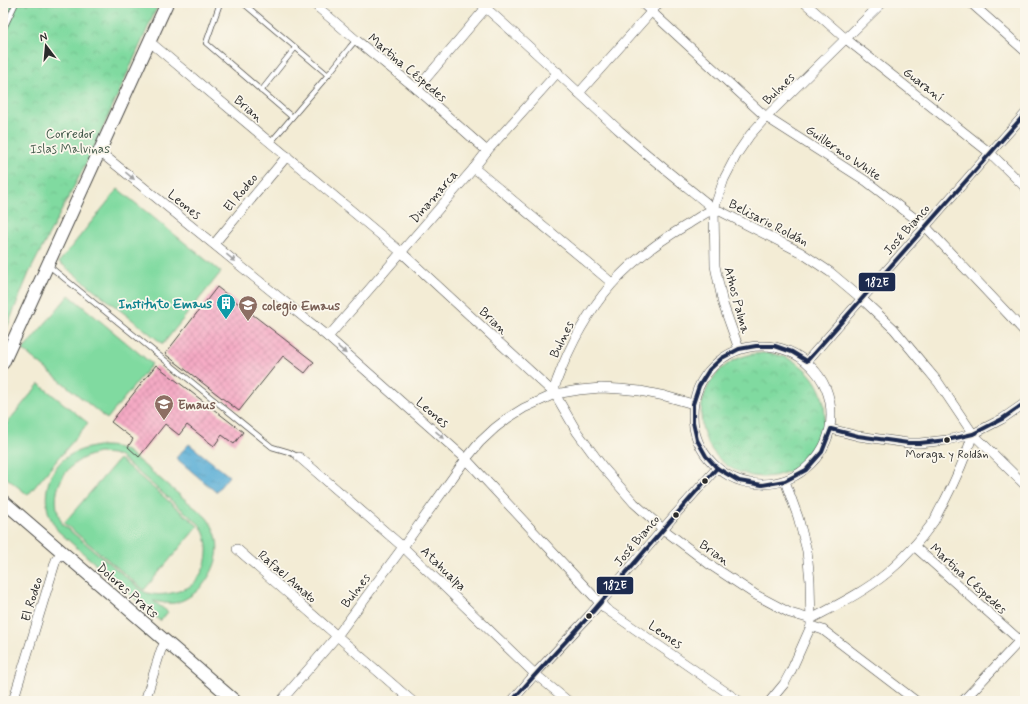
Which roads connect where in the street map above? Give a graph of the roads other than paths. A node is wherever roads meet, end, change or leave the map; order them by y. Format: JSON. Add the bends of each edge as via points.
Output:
{"nodes":[{"id":1,"x":16,"y":3,"type":"edge"},
{"id":2,"x":167,"y":3,"type":"edge"},
{"id":3,"x":220,"y":3,"type":"edge"},
{"id":4,"x":242,"y":3,"type":"edge"},
{"id":5,"x":312,"y":3,"type":"edge"},
{"id":6,"x":642,"y":3,"type":"edge"},
{"id":7,"x":659,"y":3,"type":"edge"},
{"id":8,"x":805,"y":3,"type":"edge"},
{"id":9,"x":882,"y":3,"type":"edge"},
{"id":10,"x":971,"y":3,"type":"edge"},
{"id":11,"x":485,"y":5,"type":"edge"},
{"id":12,"x":652,"y":11,"type":"junction"},
{"id":13,"x":3,"y":30,"type":"edge"},
{"id":14,"x":846,"y":39,"type":"junction"},
{"id":15,"x":356,"y":40,"type":"junction"},
{"id":16,"x":150,"y":42,"type":"junction"},
{"id":17,"x":295,"y":48,"type":"junction"},
{"id":18,"x":1025,"y":51,"type":"edge"},
{"id":19,"x":558,"y":72,"type":"junction"},
{"id":20,"x":328,"y":76,"type":"junction"},
{"id":21,"x":417,"y":89,"type":"junction"},
{"id":22,"x":261,"y":91,"type":"junction"},
{"id":23,"x":579,"y":93,"type":"junction"},
{"id":24,"x":1025,"y":114,"type":"edge"},
{"id":25,"x":766,"y":117,"type":"junction"},
{"id":26,"x":292,"y":118,"type":"junction"},
{"id":27,"x":270,"y":142,"type":"junction"},
{"id":28,"x":487,"y":151,"type":"junction"},
{"id":29,"x":100,"y":152,"type":"junction"},
{"id":30,"x":990,"y":153,"type":"junction"},
{"id":31,"x":287,"y":156,"type":"junction"},
{"id":32,"x":474,"y":168,"type":"junction"},
{"id":33,"x":1025,"y":186,"type":"edge"},
{"id":34,"x":714,"y":209,"type":"junction"},
{"id":35,"x":926,"y":227,"type":"junction"},
{"id":36,"x":214,"y":244,"type":"junction"},
{"id":37,"x":402,"y":252,"type":"junction"},
{"id":38,"x":48,"y":265,"type":"junction"},
{"id":39,"x":612,"y":283,"type":"junction"},
{"id":40,"x":862,"y":299,"type":"junction"},
{"id":41,"x":1025,"y":332,"type":"edge"},
{"id":42,"x":328,"y":337,"type":"junction"},
{"id":43,"x":739,"y":350,"type":"junction"},
{"id":44,"x":807,"y":361,"type":"junction"},
{"id":45,"x":3,"y":363,"type":"edge"},
{"id":46,"x":555,"y":394,"type":"junction"},
{"id":47,"x":1025,"y":403,"type":"edge"},
{"id":48,"x":693,"y":404,"type":"junction"},
{"id":49,"x":831,"y":429,"type":"junction"},
{"id":50,"x":973,"y":434,"type":"junction"},
{"id":51,"x":299,"y":457,"type":"joint"},
{"id":52,"x":466,"y":459,"type":"junction"},
{"id":53,"x":717,"y":468,"type":"junction"},
{"id":54,"x":785,"y":481,"type":"junction"},
{"id":55,"x":1025,"y":485,"type":"edge"},
{"id":56,"x":3,"y":501,"type":"edge"},
{"id":57,"x":663,"y":529,"type":"junction"},
{"id":58,"x":914,"y":546,"type":"junction"},
{"id":59,"x":403,"y":547,"type":"junction"},
{"id":60,"x":237,"y":549,"type":"dead end"},
{"id":61,"x":62,"y":552,"type":"junction"},
{"id":62,"x":600,"y":603,"type":"junction"},
{"id":63,"x":811,"y":623,"type":"junction"},
{"id":64,"x":337,"y":636,"type":"junction"},
{"id":65,"x":1023,"y":640,"type":"edge"},
{"id":66,"x":166,"y":641,"type":"junction"},
{"id":67,"x":535,"y":674,"type":"junction"},
{"id":68,"x":13,"y":701,"type":"edge"},
{"id":69,"x":145,"y":701,"type":"edge"},
{"id":70,"x":235,"y":701,"type":"edge"},
{"id":71,"x":281,"y":701,"type":"edge"},
{"id":72,"x":412,"y":701,"type":"edge"},
{"id":73,"x":512,"y":701,"type":"edge"},
{"id":74,"x":568,"y":701,"type":"edge"},
{"id":75,"x":739,"y":701,"type":"edge"},
{"id":76,"x":770,"y":701,"type":"edge"},
{"id":77,"x":916,"y":701,"type":"edge"},
{"id":78,"x":963,"y":701,"type":"edge"}],
"edges":[{"from":1,"to":13,"type":"lane"},
{"from":2,"to":16,"type":"street"},
{"from":3,"to":22,"type":"lane","via":[[206,43]]},
{"from":4,"to":17,"type":"lane"},
{"from":5,"to":15,"type":"street","name":"Martina Céspedes"},
{"from":6,"to":12,"type":"street","name":"Guillermo White"},
{"from":7,"to":12,"type":"street"},
{"from":8,"to":14,"type":"street","name":"Guaraní"},
{"from":9,"to":14,"type":"street","name":"Bulnes"},
{"from":10,"to":18,"type":"street"},
{"from":11,"to":19,"type":"street","name":"Belisario Roldán"},
{"from":11,"to":21,"type":"street"},
{"from":12,"to":23,"type":"street"},
{"from":12,"to":25,"type":"street","name":"Guillermo White"},
{"from":14,"to":25,"type":"street","name":"Bulnes"},
{"from":14,"to":30,"type":"street","name":"Guaraní"},
{"from":15,"to":20,"type":"lane"},
{"from":15,"to":21,"type":"street","name":"Martina Céspedes"},
{"from":16,"to":27,"type":"street","name":"Brian"},
{"from":16,"to":29,"type":"street"},
{"from":17,"to":20,"type":"lane"},
{"from":17,"to":22,"type":"lane"},
{"from":19,"to":23,"type":"street","name":"Belisario Roldán"},
{"from":19,"to":28,"type":"street","name":"Dinamarca"},
{"from":20,"to":26,"type":"lane"},
{"from":21,"to":28,"type":"street","name":"Martina Céspedes"},
{"from":22,"to":26,"type":"lane"},
{"from":23,"to":34,"type":"street","name":"Belisario Roldán","via":[[637,146]]},
{"from":24,"to":30,"type":"street","name":"José Bianco"},
{"from":25,"to":34,"type":"street","name":"Bulnes","via":[[737,154],[724,179]]},
{"from":25,"to":35,"type":"street","name":"Guillermo White","via":[[866,181]]},
{"from":26,"to":27,"type":"lane"},
{"from":27,"to":31,"type":"street","name":"Brian"},
{"from":28,"to":32,"type":"street","name":"Dinamarca"},
{"from":29,"to":36,"type":"street","name":"Leones","one_way":true},
{"from":29,"to":38,"type":"street"},
{"from":30,"to":33,"type":"street","name":"Guaraní"},
{"from":30,"to":35,"type":"street","name":"José Bianco"},
{"from":31,"to":36,"type":"street","name":"El Rodeo"},
{"from":31,"to":37,"type":"street","name":"Brian"},
{"from":32,"to":37,"type":"street","name":"Dinamarca"},
{"from":32,"to":39,"type":"street"},
{"from":34,"to":39,"type":"street","name":"Bulnes","via":[[651,248]]},
{"from":34,"to":40,"type":"street","name":"Belisario Roldán","via":[[800,252],[830,272]]},
{"from":34,"to":43,"type":"street","name":"Athos Palma","via":[[715,266],[723,304]]},
{"from":35,"to":40,"type":"street","name":"José Bianco"},
{"from":35,"to":41,"type":"street","name":"Guillermo White"},
{"from":36,"to":42,"type":"street","name":"Leones","one_way":true},
{"from":37,"to":42,"type":"street","name":"Dinamarca"},
{"from":37,"to":46,"type":"street","name":"Brian"},
{"from":38,"to":45,"type":"street"},
{"from":38,"to":51,"type":"lane","via":[[272,447]]},
{"from":39,"to":46,"type":"street","name":"Bulnes","via":[[576,336],[556,380]]},
{"from":40,"to":44,"type":"street","name":"José Bianco"},
{"from":40,"to":50,"type":"street","name":"Belisario Roldán","via":[[894,330],[938,382]]},
{"from":42,"to":52,"type":"street","name":"Leones","one_way":true},
{"from":43,"to":44,"type":"street","via":[[756,346],[775,346]]},
{"from":43,"to":48,"type":"street","via":[[722,358],[709,370],[699,386]]},
{"from":44,"to":49,"type":"street","via":[[820,375],[829,392],[832,410]]},
{"from":46,"to":48,"type":"street","via":[[620,389],[665,396]]},
{"from":46,"to":52,"type":"street","name":"Bulnes","via":[[508,418],[480,442]]},
{"from":46,"to":57,"type":"street","name":"Brian","via":[[577,432],[602,466],[634,503]]},
{"from":47,"to":50,"type":"street"},
{"from":48,"to":53,"type":"street","via":[[697,440]]},
{"from":49,"to":50,"type":"street","via":[[858,436],[914,443],[947,440]]},
{"from":49,"to":54,"type":"street","via":[[822,452],[806,470]]},
{"from":50,"to":55,"type":"street","name":"Belisario Roldán"},
{"from":50,"to":58,"type":"street","via":[[948,494],[934,520]]},
{"from":51,"to":59,"type":"street","name":"Atahualpa"},
{"from":52,"to":59,"type":"street","name":"Bulnes"},
{"from":52,"to":62,"type":"street","name":"Leones"},
{"from":53,"to":54,"type":"street","via":[[739,481],[762,485]]},
{"from":53,"to":57,"type":"street","name":"José Bianco"},
{"from":54,"to":63,"type":"street","via":[[807,550]]},
{"from":56,"to":61,"type":"street","name":"Dolores Prats"},
{"from":57,"to":62,"type":"street","name":"José Bianco"},
{"from":57,"to":63,"type":"street","name":"Brian","via":[[756,595]]},
{"from":58,"to":63,"type":"street","via":[[873,583]]},
{"from":58,"to":65,"type":"street","name":"Martina Céspedes"},
{"from":59,"to":64,"type":"street","name":"Bulnes"},
{"from":59,"to":67,"type":"street","name":"Atahualpa"},
{"from":60,"to":64,"type":"street","name":"Rafael Amato"},
{"from":61,"to":66,"type":"street","name":"Dolores Prats"},
{"from":61,"to":68,"type":"street","name":"El Rodeo","via":[[56,560]]},
{"from":62,"to":67,"type":"street","name":"José Bianco"},
{"from":62,"to":75,"type":"street","name":"Leones"},
{"from":63,"to":76,"type":"street","via":[[791,672]]},
{"from":63,"to":77,"type":"street","name":"Brian"},
{"from":64,"to":71,"type":"street","name":"Bulnes"},
{"from":64,"to":72,"type":"street","name":"Rafael Amato"},
{"from":65,"to":78,"type":"street"},
{"from":66,"to":69,"type":"street"},
{"from":66,"to":70,"type":"street","name":"Dolores Prats"},
{"from":67,"to":73,"type":"street","name":"José Bianco"},
{"from":67,"to":74,"type":"street","name":"Atahualpa"}]}
